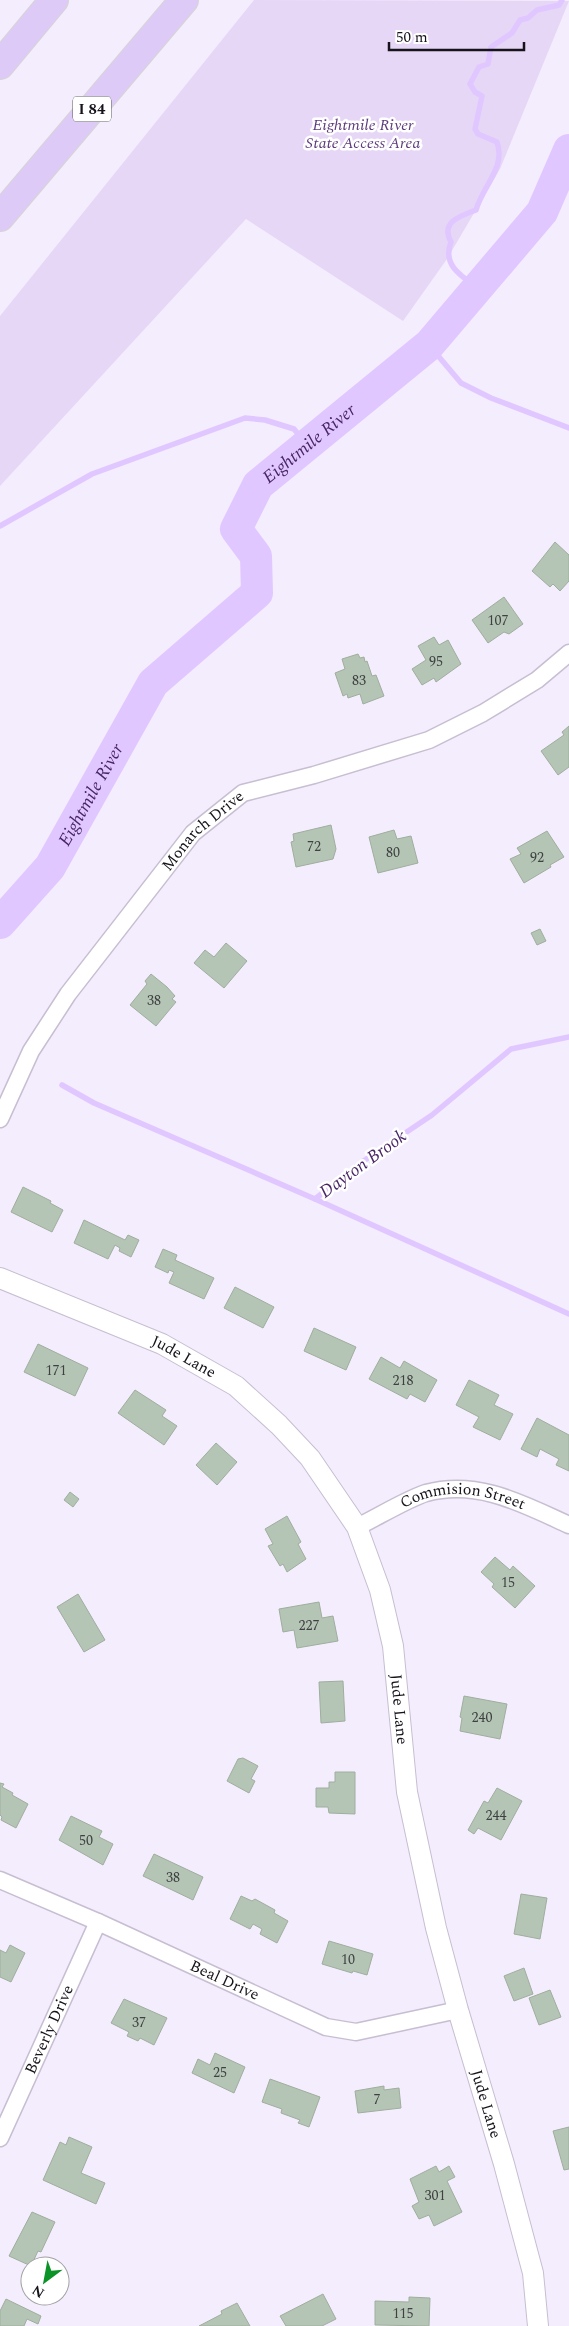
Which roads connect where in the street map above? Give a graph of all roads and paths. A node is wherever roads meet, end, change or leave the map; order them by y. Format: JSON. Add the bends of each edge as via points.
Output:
{"nodes":[{"id":1,"x":54,"y":0,"type":"edge"},
{"id":2,"x":184,"y":0,"type":"edge"},
{"id":3,"x":0,"y":65,"type":"edge"},
{"id":4,"x":0,"y":217,"type":"edge"},
{"id":5,"x":569,"y":653,"type":"edge"},
{"id":6,"x":0,"y":1119,"type":"edge"},
{"id":7,"x":0,"y":1278,"type":"edge"},
{"id":8,"x":569,"y":1525,"type":"edge"},
{"id":9,"x":357,"y":1527,"type":"junction"},
{"id":10,"x":0,"y":1880,"type":"edge"},
{"id":11,"x":98,"y":1922,"type":"junction"},
{"id":12,"x":458,"y":2010,"type":"junction"},
{"id":13,"x":0,"y":2138,"type":"edge"},
{"id":14,"x":538,"y":2326,"type":"edge"}],
"edges":[{"from":1,"to":3,"type":"highway"},
{"from":2,"to":4,"type":"highway","number":"I 84"},
{"from":5,"to":6,"type":"street","name":"Monarch Drive","via":[[537,680],[483,713],[429,740],[314,775],[243,792],[193,833],[68,994],[31,1051]]},
{"from":7,"to":9,"type":"street","name":"Jude Lane","via":[[162,1344],[236,1386],[310,1458]]},
{"from":8,"to":9,"type":"street","name":"Commision Street","via":[[514,1500],[470,1488],[426,1494]]},
{"from":9,"to":12,"type":"street","name":"Jude Lane","via":[[380,1590],[393,1646],[407,1792],[436,1928]]},
{"from":10,"to":11,"type":"street","name":"Beal Drive"},
{"from":11,"to":12,"type":"street","name":"Beal Drive","via":[[326,2027],[356,2032]]},
{"from":11,"to":13,"type":"street","name":"Beverly Drive"},
{"from":12,"to":14,"type":"street","name":"Jude Lane","via":[[533,2273]]}]}
